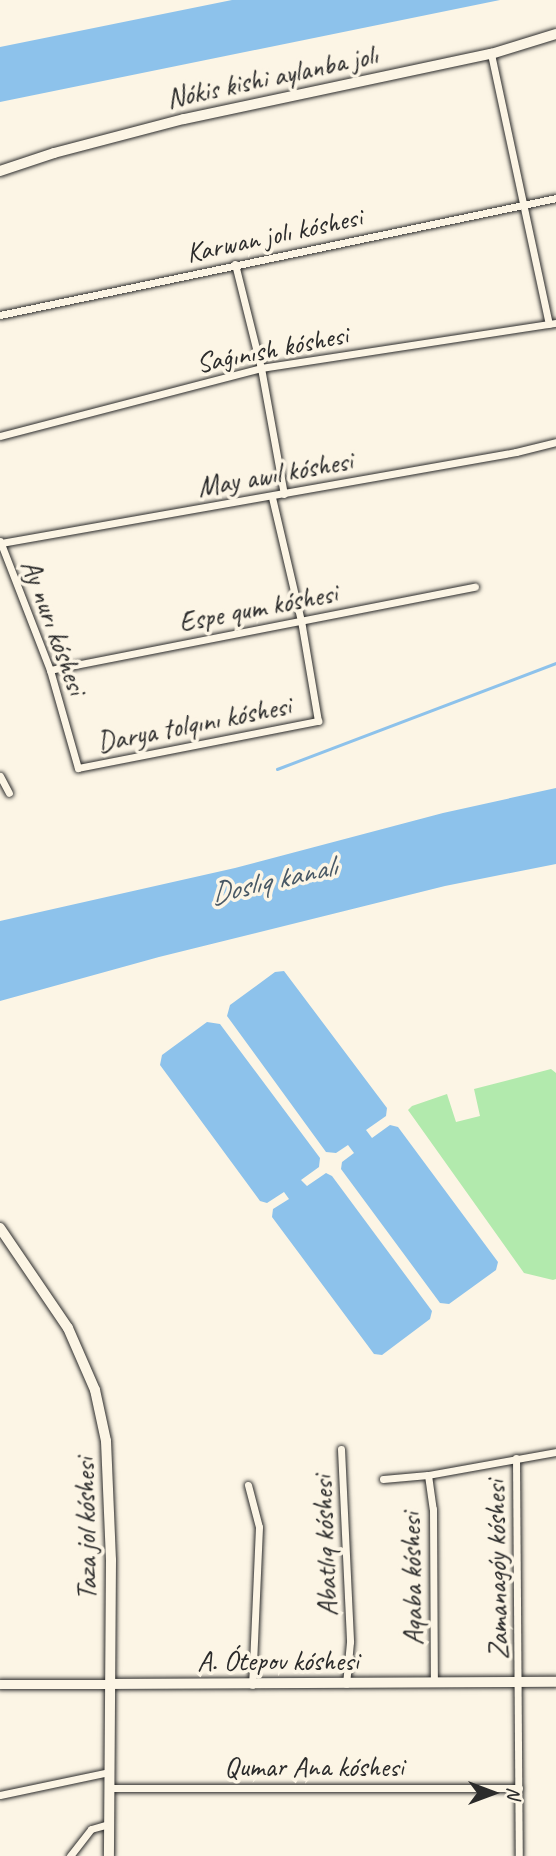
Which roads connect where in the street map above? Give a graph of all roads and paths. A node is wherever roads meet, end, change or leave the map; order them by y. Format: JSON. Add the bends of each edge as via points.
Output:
{"nodes":[{"id":1,"x":556,"y":34,"type":"edge"},
{"id":2,"x":491,"y":54,"type":"junction"},
{"id":3,"x":0,"y":171,"type":"edge"},
{"id":4,"x":556,"y":198,"type":"edge"},
{"id":5,"x":523,"y":206,"type":"junction"},
{"id":6,"x":235,"y":264,"type":"junction"},
{"id":7,"x":0,"y":315,"type":"edge"},
{"id":8,"x":552,"y":323,"type":"edge"},
{"id":9,"x":261,"y":368,"type":"junction"},
{"id":10,"x":0,"y":436,"type":"edge"},
{"id":11,"x":556,"y":442,"type":"edge"},
{"id":12,"x":284,"y":494,"type":"junction"},
{"id":13,"x":272,"y":497,"type":"junction"},
{"id":14,"x":1,"y":542,"type":"edge"},
{"id":15,"x":475,"y":587,"type":"dead end"},
{"id":16,"x":302,"y":621,"type":"junction"},
{"id":17,"x":50,"y":670,"type":"junction"},
{"id":18,"x":78,"y":768,"type":"joint"},
{"id":19,"x":0,"y":776,"type":"edge"},
{"id":20,"x":9,"y":793,"type":"dead end"},
{"id":21,"x":0,"y":1228,"type":"edge"},
{"id":22,"x":341,"y":1449,"type":"dead end"},
{"id":23,"x":556,"y":1452,"type":"edge"},
{"id":24,"x":516,"y":1458,"type":"junction"},
{"id":25,"x":428,"y":1475,"type":"junction"},
{"id":26,"x":383,"y":1479,"type":"dead end"},
{"id":27,"x":248,"y":1485,"type":"dead end"},
{"id":28,"x":520,"y":1682,"type":"junction"},
{"id":29,"x":556,"y":1682,"type":"edge"},
{"id":30,"x":433,"y":1683,"type":"junction"},
{"id":31,"x":0,"y":1684,"type":"edge"},
{"id":32,"x":109,"y":1684,"type":"junction"},
{"id":33,"x":346,"y":1684,"type":"junction"},
{"id":34,"x":252,"y":1685,"type":"junction"},
{"id":35,"x":109,"y":1772,"type":"junction"},
{"id":36,"x":109,"y":1788,"type":"junction"},
{"id":37,"x":519,"y":1788,"type":"junction"},
{"id":38,"x":0,"y":1795,"type":"edge"},
{"id":39,"x":109,"y":1824,"type":"junction"},
{"id":40,"x":70,"y":1856,"type":"edge"},
{"id":41,"x":109,"y":1856,"type":"edge"},
{"id":42,"x":519,"y":1856,"type":"edge"}],
"edges":[{"from":1,"to":2,"type":"main road","name":"Nókis kishi aylanba jolı"},
{"from":2,"to":3,"type":"main road","name":"Nókis kishi aylanba jolı","via":[[184,119]]},
{"from":2,"to":5,"type":"street"},
{"from":4,"to":5,"type":"street","name":"Karwan jolı kóshesi"},
{"from":5,"to":6,"type":"street","name":"Karwan jolı kóshesi"},
{"from":5,"to":8,"type":"street"},
{"from":6,"to":7,"type":"street","name":"Karwan jolı kóshesi"},
{"from":6,"to":9,"type":"street"},
{"from":8,"to":9,"type":"street","name":"Saǵınısh kóshesi"},
{"from":9,"to":10,"type":"street","name":"Saǵınısh kóshesi"},
{"from":9,"to":12,"type":"street"},
{"from":11,"to":12,"type":"street","name":"May awıl kóshesi"},
{"from":12,"to":13,"type":"street","name":"May awıl kóshesi"},
{"from":13,"to":14,"type":"street","name":"May awıl kóshesi"},
{"from":13,"to":16,"type":"street"},
{"from":14,"to":17,"type":"street","name":"Ay nurı kóshesi"},
{"from":15,"to":16,"type":"street","name":"Espe qum kóshesi"},
{"from":16,"to":17,"type":"street","name":"Espe qum kóshesi"},
{"from":16,"to":18,"type":"street","name":"Darya tolqını kóshesi","via":[[318,721]]},
{"from":17,"to":18,"type":"street","name":"Ay nurı kóshesi"},
{"from":19,"to":20,"type":"street"},
{"from":21,"to":32,"type":"main road","name":"Taza jol kóshesi","via":[[68,1328],[100,1408],[109,1466]]},
{"from":22,"to":33,"type":"street","name":"Abatlıq kóshesi","via":[[349,1642]]},
{"from":23,"to":24,"type":"street","name":"Zamanagóy kóshesi"},
{"from":24,"to":25,"type":"street","name":"Zamanagóy kóshesi"},
{"from":24,"to":28,"type":"street","name":"Zamanagóy kóshesi"},
{"from":25,"to":26,"type":"street","name":"Zamanagóy kóshesi"},
{"from":25,"to":30,"type":"street","name":"Aqaba kóshesi","via":[[433,1509]]},
{"from":27,"to":34,"type":"street","via":[[259,1527]]},
{"from":28,"to":29,"type":"main road","name":"A. Ótepov kóshesi"},
{"from":28,"to":30,"type":"main road","name":"A. Ótepov kóshesi"},
{"from":28,"to":37,"type":"street","name":"Zamanagóy kóshesi"},
{"from":30,"to":33,"type":"main road","name":"A. Ótepov kóshesi"},
{"from":31,"to":32,"type":"street","name":"A. Ótepov kóshesi"},
{"from":32,"to":34,"type":"main road","name":"A. Ótepov kóshesi"},
{"from":32,"to":35,"type":"main road","name":"Taza jol kóshesi"},
{"from":33,"to":34,"type":"main road","name":"A. Ótepov kóshesi"},
{"from":35,"to":36,"type":"main road","name":"Taza jol kóshesi"},
{"from":35,"to":38,"type":"street"},
{"from":36,"to":37,"type":"street","name":"Qumar Ana kóshesi"},
{"from":36,"to":39,"type":"main road","name":"Taza jol kóshesi"},
{"from":37,"to":42,"type":"street","name":"Zamanagóy kóshesi"},
{"from":39,"to":40,"type":"street","via":[[91,1829]]},
{"from":39,"to":41,"type":"main road","name":"Taza jol kóshesi"}]}
